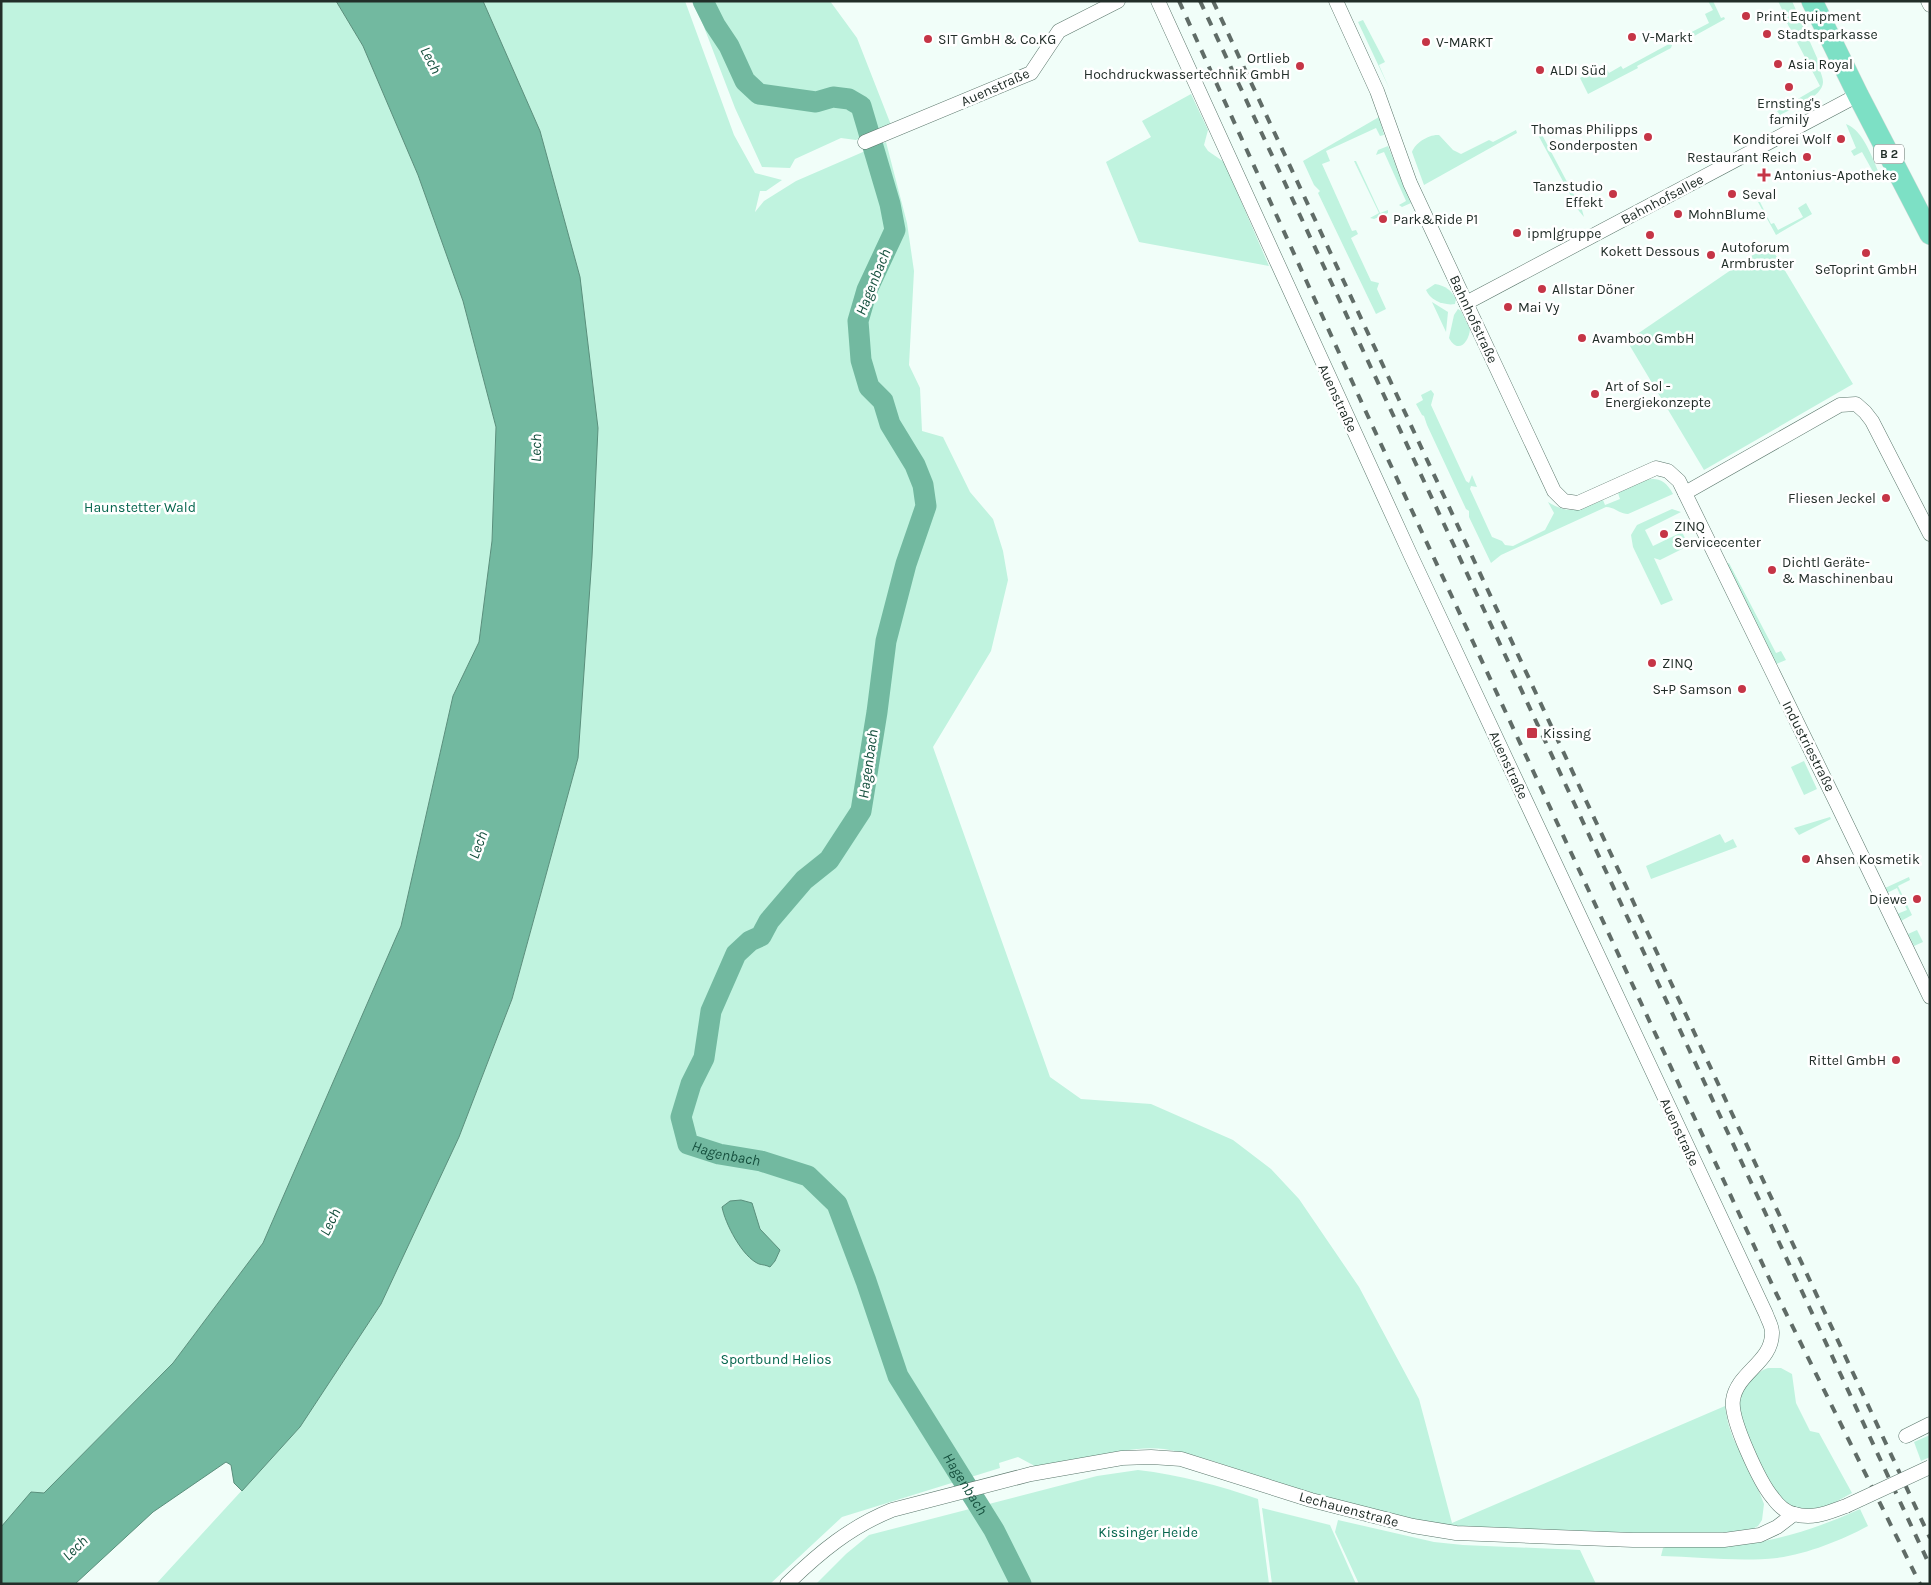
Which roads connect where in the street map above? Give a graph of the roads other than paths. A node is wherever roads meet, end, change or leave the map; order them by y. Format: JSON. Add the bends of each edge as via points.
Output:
{"nodes":[{"id":1,"x":1118,"y":1,"type":"edge"},
{"id":2,"x":1158,"y":1,"type":"edge"},
{"id":3,"x":1336,"y":1,"type":"edge"},
{"id":4,"x":1812,"y":1,"type":"edge"},
{"id":5,"x":1928,"y":1,"type":"edge"},
{"id":6,"x":1930,"y":5,"type":"edge"},
{"id":7,"x":1858,"y":95,"type":"junction"},
{"id":8,"x":865,"y":142,"type":"dead end"},
{"id":9,"x":1930,"y":234,"type":"edge"},
{"id":10,"x":1466,"y":303,"type":"junction"},
{"id":11,"x":1685,"y":494,"type":"junction"},
{"id":12,"x":1930,"y":534,"type":"edge"},
{"id":13,"x":1930,"y":997,"type":"edge"},
{"id":14,"x":1930,"y":1424,"type":"edge"},
{"id":15,"x":1906,"y":1436,"type":"dead end"},
{"id":16,"x":1930,"y":1467,"type":"edge"},
{"id":17,"x":1794,"y":1514,"type":"junction"},
{"id":18,"x":787,"y":1584,"type":"edge"}],
"edges":[{"from":1,"to":8,"type":"street","name":"Auenstraße","via":[[1059,31],[1031,73]]},
{"from":2,"to":17,"type":"street","name":"Auenstraße","via":[[1411,556],[1766,1314],[1772,1331],[1770,1346],[1738,1385],[1733,1399],[1733,1414],[1769,1493],[1779,1505]]},
{"from":3,"to":10,"type":"street","name":"Bahnhofstraße","via":[[1377,91],[1410,183]]},
{"from":4,"to":7,"type":"main road","number":"B 2"},
{"from":5,"to":6,"type":"street"},
{"from":7,"to":9,"type":"main road","number":"B 2"},
{"from":7,"to":10,"type":"street","name":"Bahnhofsallee"},
{"from":10,"to":11,"type":"street","name":"Bahnhofstraße","via":[[1554,490],[1564,501],[1578,503],[1656,468],[1674,475]]},
{"from":11,"to":12,"type":"street","via":[[1840,405],[1856,404],[1872,420]]},
{"from":11,"to":13,"type":"street","name":"Industriestraße"},
{"from":14,"to":15,"type":"street"},
{"from":16,"to":17,"type":"street","bridge":true,"via":[[1846,1506],[1814,1517]]},
{"from":17,"to":18,"type":"street","name":"Lechauenstraße","via":[[1760,1535],[1724,1540],[1625,1540],[1456,1533],[1413,1526],[1311,1500],[1182,1460],[1122,1458],[1031,1474],[892,1510],[849,1530]]}]}
